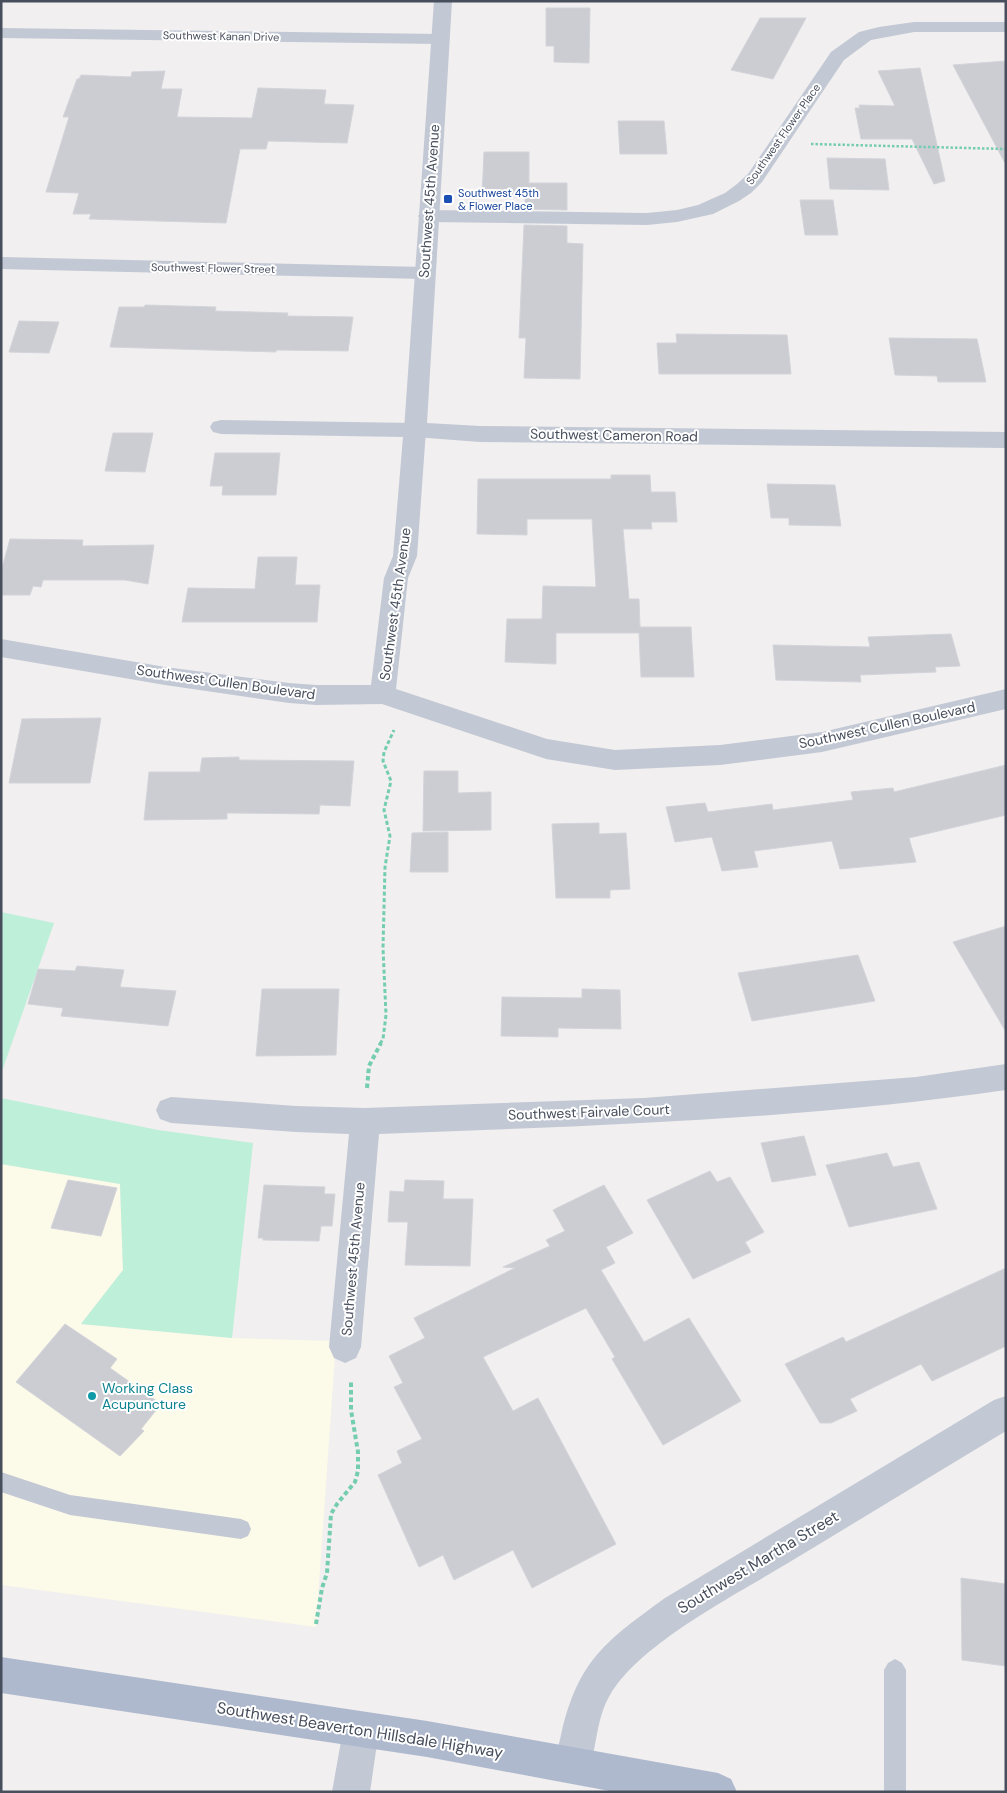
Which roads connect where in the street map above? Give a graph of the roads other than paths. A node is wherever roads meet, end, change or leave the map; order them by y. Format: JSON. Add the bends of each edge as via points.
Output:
{"nodes":[{"id":1,"x":443,"y":1,"type":"edge"},
{"id":2,"x":1006,"y":27,"type":"edge"},
{"id":3,"x":1,"y":33,"type":"edge"},
{"id":4,"x":440,"y":39,"type":"junction"},
{"id":5,"x":428,"y":216,"type":"junction"},
{"id":6,"x":1,"y":263,"type":"edge"},
{"id":7,"x":424,"y":273,"type":"junction"},
{"id":8,"x":222,"y":427,"type":"dead end"},
{"id":9,"x":415,"y":430,"type":"junction"},
{"id":10,"x":1006,"y":440,"type":"edge"},
{"id":11,"x":1,"y":648,"type":"edge"},
{"id":12,"x":383,"y":694,"type":"junction"},
{"id":13,"x":1006,"y":699,"type":"edge"},
{"id":14,"x":1006,"y":1077,"type":"edge"},
{"id":15,"x":171,"y":1110,"type":"dead end"},
{"id":16,"x":365,"y":1121,"type":"junction"},
{"id":17,"x":345,"y":1347,"type":"road end"},
{"id":18,"x":1006,"y":1412,"type":"edge"},
{"id":19,"x":1,"y":1482,"type":"edge"},
{"id":20,"x":241,"y":1529,"type":"dead end"},
{"id":21,"x":895,"y":1670,"type":"dead end"},
{"id":22,"x":1,"y":1674,"type":"edge"},
{"id":23,"x":361,"y":1730,"type":"junction"},
{"id":24,"x":573,"y":1766,"type":"junction"},
{"id":25,"x":351,"y":1792,"type":"edge"},
{"id":26,"x":718,"y":1792,"type":"edge"},
{"id":27,"x":895,"y":1792,"type":"edge"}],
"edges":[{"from":1,"to":4,"type":"street","name":"Southwest 45th Avenue"},
{"from":2,"to":5,"type":"street","name":"Southwest Flower Place","via":[[914,27],[865,36],[837,56],[755,178],[726,202],[688,215],[647,218]]},
{"from":3,"to":4,"type":"street","name":"Southwest Kanan Drive"},
{"from":4,"to":5,"type":"street","name":"Southwest 45th Avenue"},
{"from":5,"to":7,"type":"street","name":"Southwest 45th Avenue"},
{"from":6,"to":7,"type":"street","name":"Southwest Flower Street"},
{"from":7,"to":9,"type":"street","name":"Southwest 45th Avenue"},
{"from":8,"to":9,"type":"street","name":"Southwest Cameron Road"},
{"from":9,"to":10,"type":"street","name":"Southwest Cameron Road","via":[[480,434]]},
{"from":9,"to":12,"type":"street","name":"Southwest 45th Avenue","via":[[404,556],[396,578]]},
{"from":11,"to":12,"type":"street","name":"Southwest Cullen Boulevard","via":[[290,693]]},
{"from":12,"to":13,"type":"street","name":"Southwest Cullen Boulevard","via":[[546,749],[615,760],[720,755],[822,742]]},
{"from":14,"to":16,"type":"street","name":"Southwest Fairvale Court","via":[[916,1090],[654,1110]]},
{"from":15,"to":16,"type":"street","name":"Southwest Fairvale Court"},
{"from":16,"to":17,"type":"street","name":"Southwest 45th Avenue"},
{"from":18,"to":24,"type":"street","name":"Southwest Martha Street","via":[[677,1610],[636,1642],[604,1672],[591,1695]]},
{"from":19,"to":20,"type":"lane","via":[[70,1505]]},
{"from":21,"to":27,"type":"lane"},
{"from":22,"to":23,"type":"main road","name":"Southwest Beaverton Hillsdale Highway"},
{"from":23,"to":24,"type":"main road","name":"Southwest Beaverton Hillsdale Highway"},
{"from":23,"to":25,"type":"street"},
{"from":24,"to":26,"type":"main road","name":"Southwest Beaverton Hillsdale Highway"}]}
